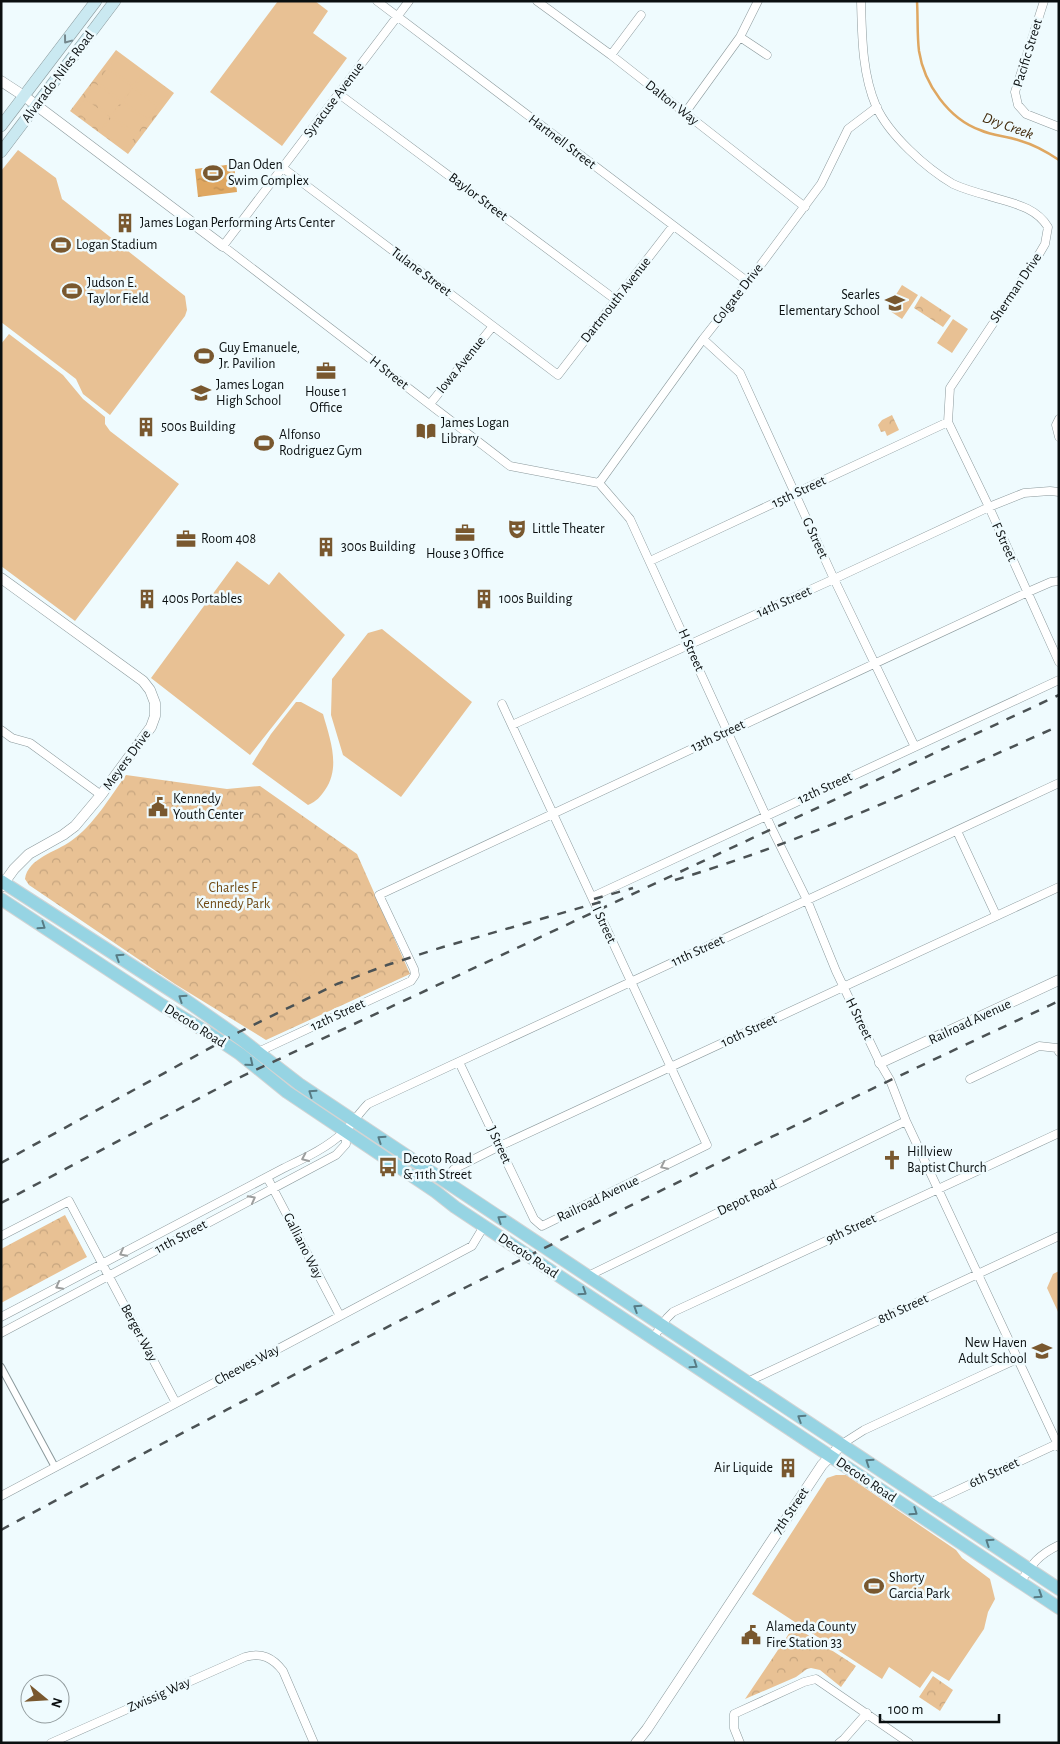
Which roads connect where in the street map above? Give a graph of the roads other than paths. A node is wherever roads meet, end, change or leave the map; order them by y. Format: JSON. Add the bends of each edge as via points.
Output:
{"nodes":[{"id":1,"x":96,"y":1,"type":"edge"},
{"id":2,"x":115,"y":1,"type":"edge"},
{"id":3,"x":377,"y":1,"type":"edge"},
{"id":4,"x":409,"y":1,"type":"edge"},
{"id":5,"x":536,"y":1,"type":"edge"},
{"id":6,"x":758,"y":1,"type":"edge"},
{"id":7,"x":861,"y":1,"type":"edge"},
{"id":8,"x":1044,"y":1,"type":"edge"},
{"id":9,"x":641,"y":15,"type":"dead end"},
{"id":10,"x":396,"y":16,"type":"junction"},
{"id":11,"x":740,"y":36,"type":"junction"},
{"id":12,"x":611,"y":55,"type":"junction"},
{"id":13,"x":767,"y":55,"type":"dead end"},
{"id":14,"x":1,"y":81,"type":"edge"},
{"id":15,"x":339,"y":94,"type":"junction"},
{"id":16,"x":24,"y":96,"type":"junction"},
{"id":17,"x":36,"y":106,"type":"junction"},
{"id":18,"x":876,"y":106,"type":"junction"},
{"id":19,"x":685,"y":113,"type":"junction"},
{"id":20,"x":1,"y":126,"type":"edge"},
{"id":21,"x":1059,"y":127,"type":"edge"},
{"id":22,"x":1,"y":152,"type":"edge"},
{"id":23,"x":283,"y":168,"type":"junction"},
{"id":24,"x":805,"y":207,"type":"junction"},
{"id":25,"x":673,"y":226,"type":"junction"},
{"id":26,"x":223,"y":246,"type":"junction"},
{"id":27,"x":748,"y":282,"type":"junction"},
{"id":28,"x":616,"y":300,"type":"junction"},
{"id":29,"x":493,"y":326,"type":"junction"},
{"id":30,"x":703,"y":339,"type":"junction"},
{"id":31,"x":558,"y":375,"type":"joint"},
{"id":32,"x":430,"y":404,"type":"junction"},
{"id":33,"x":1059,"y":419,"type":"edge"},
{"id":34,"x":948,"y":422,"type":"junction"},
{"id":35,"x":1059,"y":437,"type":"edge"},
{"id":36,"x":599,"y":483,"type":"junction"},
{"id":37,"x":1059,"y":492,"type":"edge"},
{"id":38,"x":795,"y":494,"type":"junction"},
{"id":39,"x":988,"y":507,"type":"junction"},
{"id":40,"x":650,"y":561,"type":"junction"},
{"id":41,"x":1,"y":578,"type":"edge"},
{"id":42,"x":834,"y":580,"type":"junction"},
{"id":43,"x":1059,"y":581,"type":"edge"},
{"id":44,"x":1028,"y":592,"type":"junction"},
{"id":45,"x":688,"y":645,"type":"junction"},
{"id":46,"x":874,"y":662,"type":"junction"},
{"id":47,"x":1059,"y":662,"type":"edge"},
{"id":48,"x":1059,"y":680,"type":"edge"},
{"id":49,"x":502,"y":704,"type":"dead end"},
{"id":50,"x":512,"y":725,"type":"junction"},
{"id":51,"x":1,"y":730,"type":"edge"},
{"id":52,"x":727,"y":732,"type":"junction"},
{"id":53,"x":915,"y":747,"type":"junction"},
{"id":54,"x":1059,"y":783,"type":"edge"},
{"id":55,"x":101,"y":795,"type":"junction"},
{"id":56,"x":551,"y":814,"type":"junction"},
{"id":57,"x":766,"y":816,"type":"junction"},
{"id":58,"x":957,"y":831,"type":"junction"},
{"id":59,"x":2,"y":883,"type":"edge"},
{"id":60,"x":1059,"y":887,"type":"edge"},
{"id":61,"x":592,"y":897,"type":"junction"},
{"id":62,"x":1,"y":899,"type":"edge"},
{"id":63,"x":807,"y":900,"type":"junction"},
{"id":64,"x":996,"y":916,"type":"junction"},
{"id":65,"x":415,"y":975,"type":"joint"},
{"id":66,"x":1059,"y":980,"type":"edge"},
{"id":67,"x":631,"y":982,"type":"junction"},
{"id":68,"x":844,"y":988,"type":"junction"},
{"id":69,"x":1058,"y":1050,"type":"edge"},
{"id":70,"x":258,"y":1052,"type":"junction"},
{"id":71,"x":460,"y":1062,"type":"junction"},
{"id":72,"x":880,"y":1063,"type":"junction"},
{"id":73,"x":671,"y":1067,"type":"junction"},
{"id":74,"x":970,"y":1080,"type":"dead end"},
{"id":75,"x":353,"y":1120,"type":"junction"},
{"id":76,"x":906,"y":1120,"type":"junction"},
{"id":77,"x":345,"y":1131,"type":"junction"},
{"id":78,"x":1059,"y":1133,"type":"edge"},
{"id":79,"x":707,"y":1145,"type":"joint"},
{"id":80,"x":500,"y":1146,"type":"junction"},
{"id":81,"x":267,"y":1177,"type":"junction"},
{"id":82,"x":444,"y":1181,"type":"junction"},
{"id":83,"x":273,"y":1188,"type":"junction"},
{"id":84,"x":938,"y":1189,"type":"junction"},
{"id":85,"x":484,"y":1226,"type":"junction"},
{"id":86,"x":542,"y":1226,"type":"joint"},
{"id":87,"x":1,"y":1236,"type":"edge"},
{"id":88,"x":1059,"y":1236,"type":"edge"},
{"id":89,"x":102,"y":1264,"type":"junction"},
{"id":90,"x":978,"y":1274,"type":"junction"},
{"id":91,"x":108,"y":1276,"type":"junction"},
{"id":92,"x":588,"y":1276,"type":"junction"},
{"id":93,"x":340,"y":1316,"type":"junction"},
{"id":94,"x":1,"y":1317,"type":"edge"},
{"id":95,"x":662,"y":1325,"type":"junction"},
{"id":96,"x":1,"y":1333,"type":"edge"},
{"id":97,"x":653,"y":1338,"type":"junction"},
{"id":98,"x":1017,"y":1359,"type":"junction"},
{"id":99,"x":1,"y":1367,"type":"edge"},
{"id":100,"x":747,"y":1382,"type":"junction"},
{"id":101,"x":176,"y":1403,"type":"junction"},
{"id":102,"x":842,"y":1444,"type":"junction"},
{"id":103,"x":1058,"y":1444,"type":"edge"},
{"id":104,"x":830,"y":1456,"type":"junction"},
{"id":105,"x":55,"y":1467,"type":"junction"},
{"id":106,"x":1,"y":1496,"type":"edge"},
{"id":107,"x":930,"y":1503,"type":"junction"},
{"id":108,"x":1059,"y":1546,"type":"edge"},
{"id":109,"x":1029,"y":1569,"type":"junction"},
{"id":110,"x":1020,"y":1582,"type":"junction"},
{"id":111,"x":1059,"y":1589,"type":"edge"},
{"id":112,"x":1059,"y":1608,"type":"edge"},
{"id":113,"x":866,"y":1713,"type":"junction"},
{"id":114,"x":52,"y":1743,"type":"edge"},
{"id":115,"x":314,"y":1743,"type":"edge"},
{"id":116,"x":636,"y":1743,"type":"edge"},
{"id":117,"x":740,"y":1743,"type":"edge"},
{"id":118,"x":839,"y":1743,"type":"edge"},
{"id":119,"x":909,"y":1743,"type":"edge"}],
"edges":[{"from":1,"to":16,"type":"main road","name":"Alvarado-Niles Road","one_way":true},
{"from":2,"to":17,"type":"main road","name":"Alvarado-Niles Road"},
{"from":3,"to":10,"type":"street","name":"Hartnell Street"},
{"from":4,"to":10,"type":"street","name":"Syracuse Avenue"},
{"from":5,"to":12,"type":"street","name":"Dalton Way"},
{"from":6,"to":11,"type":"street"},
{"from":7,"to":18,"type":"street","name":"Sherman Drive","via":[[862,44]]},
{"from":8,"to":21,"type":"street","name":"Pacific Street","via":[[1015,92],[1018,105],[1026,114]]},
{"from":9,"to":12,"type":"street"},
{"from":10,"to":15,"type":"street","name":"Syracuse Avenue"},
{"from":10,"to":25,"type":"street","name":"Hartnell Street"},
{"from":11,"to":13,"type":"street"},
{"from":11,"to":19,"type":"street"},
{"from":12,"to":19,"type":"street","name":"Dalton Way"},
{"from":14,"to":16,"type":"street","name":"H Street"},
{"from":15,"to":23,"type":"street","name":"Syracuse Avenue"},
{"from":15,"to":28,"type":"street","name":"Baylor Street"},
{"from":16,"to":17,"type":"street","name":"H Street"},
{"from":16,"to":20,"type":"main road","name":"Alvarado-Niles Road"},
{"from":17,"to":22,"type":"main road","name":"Alvarado-Niles Road"},
{"from":17,"to":26,"type":"street","name":"H Street"},
{"from":18,"to":24,"type":"street","name":"Colgate Drive","via":[[848,130],[822,184]]},
{"from":18,"to":34,"type":"street","name":"Sherman Drive","via":[[918,160],[954,184],[1019,204],[1042,218],[1048,227],[1048,236],[1041,250],[950,388]]},
{"from":19,"to":24,"type":"street","name":"Dalton Way"},
{"from":23,"to":26,"type":"street","name":"Syracuse Avenue"},
{"from":23,"to":29,"type":"street","name":"Tulane Street"},
{"from":24,"to":27,"type":"street","name":"Colgate Drive"},
{"from":25,"to":27,"type":"street","name":"Hartnell Street"},
{"from":25,"to":28,"type":"street","name":"Dartmouth Avenue"},
{"from":26,"to":32,"type":"street","name":"H Street"},
{"from":27,"to":30,"type":"street","name":"Colgate Drive"},
{"from":28,"to":31,"type":"street","name":"Dartmouth Avenue"},
{"from":29,"to":31,"type":"street","name":"Tulane Street"},
{"from":29,"to":32,"type":"street","name":"Iowa Avenue"},
{"from":30,"to":36,"type":"street","name":"Colgate Drive"},
{"from":30,"to":38,"type":"street","name":"G Street","via":[[740,374]]},
{"from":32,"to":36,"type":"street","name":"H Street","via":[[510,466]]},
{"from":33,"to":35,"type":"street","via":[[1056,425]]},
{"from":34,"to":38,"type":"street","name":"15th Street"},
{"from":34,"to":39,"type":"street","name":"F Street"},
{"from":36,"to":40,"type":"street","name":"H Street","via":[[630,519]]},
{"from":37,"to":39,"type":"street","name":"14th Street","via":[[1024,493]]},
{"from":38,"to":40,"type":"street","name":"15th Street"},
{"from":38,"to":42,"type":"street","name":"G Street"},
{"from":39,"to":42,"type":"street","name":"14th Street"},
{"from":39,"to":44,"type":"street","name":"F Street"},
{"from":40,"to":45,"type":"street","name":"H Street"},
{"from":41,"to":55,"type":"street","name":"Meyers Drive","via":[[143,681],[154,697],[156,710],[152,727]]},
{"from":42,"to":45,"type":"street","name":"14th Street"},
{"from":42,"to":46,"type":"street","name":"G Street"},
{"from":43,"to":44,"type":"street","name":"13th Street"},
{"from":44,"to":46,"type":"street","name":"13th Street"},
{"from":44,"to":47,"type":"street","name":"F Street"},
{"from":45,"to":50,"type":"street","name":"14th Street"},
{"from":45,"to":52,"type":"street","name":"H Street"},
{"from":46,"to":52,"type":"street","name":"13th Street"},
{"from":46,"to":53,"type":"street","name":"G Street"},
{"from":48,"to":53,"type":"street","name":"12th Street"},
{"from":49,"to":50,"type":"street","name":"I Street"},
{"from":50,"to":56,"type":"street","name":"I Street"},
{"from":51,"to":55,"type":"street","via":[[12,738],[30,743]]},
{"from":52,"to":56,"type":"street","name":"13th Street"},
{"from":52,"to":57,"type":"street","name":"H Street"},
{"from":53,"to":57,"type":"street","name":"12th Street"},
{"from":54,"to":58,"type":"street","name":"11th Street"},
{"from":55,"to":59,"type":"street","name":"Meyers Drive","via":[[75,826],[29,854]]},
{"from":56,"to":61,"type":"street","name":"I Street"},
{"from":56,"to":65,"type":"street","name":"13th Street","via":[[379,895]]},
{"from":57,"to":61,"type":"street","name":"12th Street"},
{"from":57,"to":63,"type":"street","name":"H Street"},
{"from":58,"to":63,"type":"street","name":"11th Street"},
{"from":58,"to":64,"type":"street"},
{"from":70,"to":59,"type":"main road","name":"Decoto Road","one_way":true,"via":[[184,999]]},
{"from":60,"to":64,"type":"street","name":"10th Street"},
{"from":61,"to":67,"type":"street","name":"I Street"},
{"from":62,"to":77,"type":"main road","name":"Decoto Road","one_way":true,"via":[[156,1002],[218,1039]]},
{"from":63,"to":67,"type":"street","name":"11th Street"},
{"from":63,"to":68,"type":"street","name":"H Street"},
{"from":64,"to":68,"type":"street","name":"10th Street"},
{"from":65,"to":70,"type":"street","name":"12th Street","via":[[411,981]]},
{"from":66,"to":72,"type":"street","name":"Railroad Avenue"},
{"from":67,"to":71,"type":"street","name":"11th Street"},
{"from":67,"to":73,"type":"street","name":"I Street"},
{"from":68,"to":72,"type":"street","name":"H Street"},
{"from":68,"to":73,"type":"street","name":"10th Street"},
{"from":69,"to":74,"type":"street","via":[[1039,1046]]},
{"from":75,"to":70,"type":"main road","name":"Decoto Road","one_way":true},
{"from":71,"to":75,"type":"street","name":"11th Street","via":[[368,1104]]},
{"from":71,"to":80,"type":"street","name":"J Street"},
{"from":72,"to":76,"type":"street","name":"H Street"},
{"from":73,"to":79,"type":"street","name":"I Street"},
{"from":73,"to":80,"type":"street","name":"10th Street"},
{"from":75,"to":77,"type":"street","name":"11th Street"},
{"from":82,"to":75,"type":"main road","name":"Decoto Road","one_way":true},
{"from":76,"to":84,"type":"street","name":"H Street"},
{"from":76,"to":92,"type":"street","name":"Depot Road"},
{"from":77,"to":81,"type":"street","name":"11th Street","one_way":true,"via":[[313,1154]]},
{"from":77,"to":83,"type":"street","name":"11th Street","via":[[346,1144],[336,1155]]},
{"from":77,"to":85,"type":"main road","name":"Decoto Road"},
{"from":78,"to":84,"type":"street","name":"9th Street"},
{"from":79,"to":86,"type":"street","name":"Railroad Avenue","one_way":true},
{"from":80,"to":82,"type":"street","name":"10th Street","via":[[454,1169]]},
{"from":80,"to":86,"type":"street","name":"J Street","via":[[534,1219]]},
{"from":81,"to":83,"type":"street","name":"Galliano Way"},
{"from":81,"to":89,"type":"street","name":"11th Street","one_way":true},
{"from":92,"to":82,"type":"main road","name":"Decoto Road","one_way":true},
{"from":91,"to":83,"type":"street","name":"11th Street","one_way":true},
{"from":83,"to":93,"type":"street","name":"Galliano Way"},
{"from":84,"to":90,"type":"street","name":"H Street"},
{"from":84,"to":95,"type":"street","name":"9th Street","via":[[673,1312]]},
{"from":85,"to":93,"type":"street","name":"Cheeves Way","via":[[472,1246]]},
{"from":85,"to":97,"type":"main road","name":"Decoto Road","one_way":true},
{"from":87,"to":89,"type":"street","name":"Berger Way","via":[[68,1201]]},
{"from":88,"to":90,"type":"street","name":"8th Street"},
{"from":89,"to":91,"type":"street","name":"Berger Way"},
{"from":89,"to":94,"type":"street","name":"11th Street","one_way":true},
{"from":90,"to":98,"type":"street","name":"H Street"},
{"from":90,"to":100,"type":"street","name":"8th Street"},
{"from":91,"to":96,"type":"street","name":"11th Street"},
{"from":91,"to":101,"type":"street","name":"Berger Way"},
{"from":95,"to":92,"type":"main road","name":"Decoto Road","one_way":true},
{"from":93,"to":101,"type":"street","name":"Cheeves Way"},
{"from":95,"to":97,"type":"street","name":"9th Street"},
{"from":95,"to":100,"type":"main road","name":"Decoto Road"},
{"from":97,"to":104,"type":"main road","name":"Decoto Road","one_way":true},
{"from":98,"to":102,"type":"street","name":"7th Street","via":[[864,1430]]},
{"from":98,"to":103,"type":"street","name":"H Street"},
{"from":99,"to":105,"type":"street"},
{"from":102,"to":100,"type":"main road","name":"Decoto Road","one_way":true},
{"from":101,"to":105,"type":"street","name":"Cheeves Way"},
{"from":102,"to":104,"type":"street","name":"7th Street"},
{"from":107,"to":102,"type":"main road","name":"Decoto Road","one_way":true},
{"from":103,"to":107,"type":"street","name":"6th Street"},
{"from":104,"to":110,"type":"main road","name":"Decoto Road","one_way":true},
{"from":104,"to":116,"type":"street","name":"7th Street"},
{"from":105,"to":106,"type":"street","name":"Cheeves Way"},
{"from":109,"to":107,"type":"main road","name":"Decoto Road","one_way":true},
{"from":108,"to":109,"type":"street","via":[[1045,1552]]},
{"from":109,"to":110,"type":"street"},
{"from":109,"to":111,"type":"main road","name":"Decoto Road"},
{"from":110,"to":112,"type":"main road","name":"Decoto Road","one_way":true},
{"from":113,"to":117,"type":"street","via":[[816,1679],[734,1714],[734,1728]]},
{"from":113,"to":118,"type":"street"},
{"from":113,"to":119,"type":"street"},
{"from":114,"to":115,"type":"street","name":"Zwissig Way","via":[[248,1656],[257,1655],[276,1662],[283,1671]]}]}
